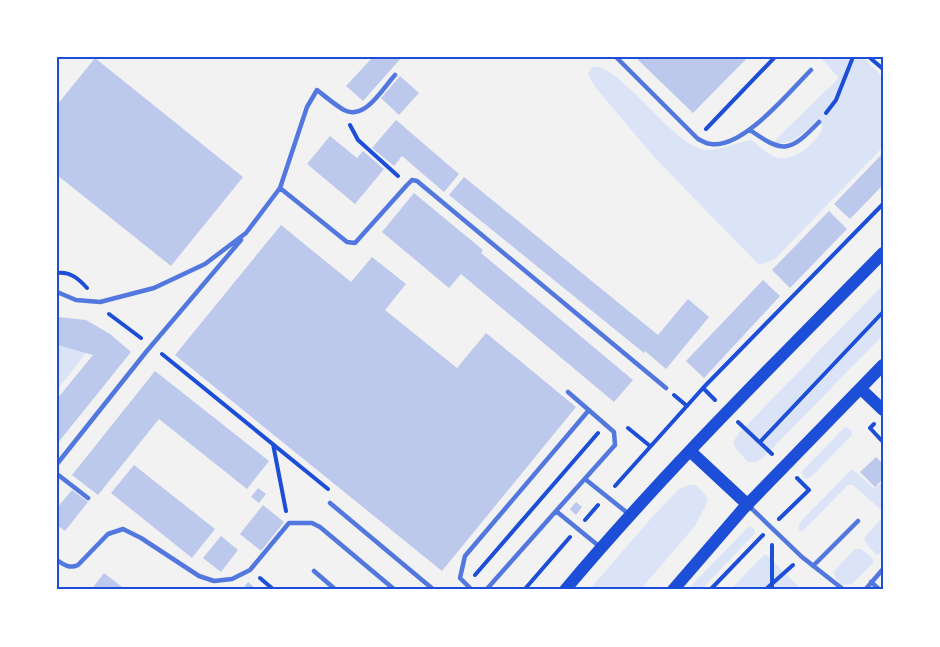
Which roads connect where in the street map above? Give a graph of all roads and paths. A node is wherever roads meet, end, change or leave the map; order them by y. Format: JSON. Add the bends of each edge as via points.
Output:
{"nodes":[{"id":1,"x":616,"y":57,"type":"edge"},
{"id":2,"x":775,"y":57,"type":"edge"},
{"id":3,"x":853,"y":57,"type":"edge"},
{"id":4,"x":869,"y":57,"type":"edge"},
{"id":5,"x":883,"y":69,"type":"edge"},
{"id":6,"x":811,"y":70,"type":"dead end"},
{"id":7,"x":395,"y":75,"type":"dead end"},
{"id":8,"x":346,"y":111,"type":"junction"},
{"id":9,"x":819,"y":122,"type":"joint"},
{"id":10,"x":750,"y":130,"type":"junction"},
{"id":11,"x":698,"y":139,"type":"junction"},
{"id":12,"x":407,"y":185,"type":"junction"},
{"id":13,"x":280,"y":188,"type":"junction"},
{"id":14,"x":883,"y":204,"type":"edge"},
{"id":15,"x":246,"y":233,"type":"junction"},
{"id":16,"x":883,"y":253,"type":"edge"},
{"id":17,"x":57,"y":273,"type":"edge"},
{"id":18,"x":57,"y":292,"type":"edge"},
{"id":19,"x":100,"y":302,"type":"junction"},
{"id":20,"x":883,"y":312,"type":"edge"},
{"id":21,"x":152,"y":346,"type":"junction"},
{"id":22,"x":883,"y":366,"type":"edge"},
{"id":23,"x":666,"y":388,"type":"dead end"},
{"id":24,"x":703,"y":388,"type":"junction"},
{"id":25,"x":861,"y":389,"type":"junction"},
{"id":26,"x":568,"y":392,"type":"dead end"},
{"id":27,"x":589,"y":410,"type":"junction"},
{"id":28,"x":883,"y":410,"type":"edge"},
{"id":29,"x":727,"y":412,"type":"junction"},
{"id":30,"x":760,"y":442,"type":"junction"},
{"id":31,"x":272,"y":444,"type":"junction"},
{"id":32,"x":690,"y":450,"type":"junction"},
{"id":33,"x":57,"y":464,"type":"edge"},
{"id":34,"x":785,"y":466,"type":"junction"},
{"id":35,"x":57,"y":474,"type":"edge"},
{"id":36,"x":585,"y":479,"type":"junction"},
{"id":37,"x":330,"y":491,"type":"dead end"},
{"id":38,"x":606,"y":496,"type":"junction"},
{"id":39,"x":88,"y":498,"type":"dead end"},
{"id":40,"x":330,"y":503,"type":"dead end"},
{"id":41,"x":748,"y":505,"type":"junction"},
{"id":42,"x":556,"y":511,"type":"junction"},
{"id":43,"x":630,"y":515,"type":"junction"},
{"id":44,"x":858,"y":521,"type":"dead end"},
{"id":45,"x":289,"y":523,"type":"junction"},
{"id":46,"x":772,"y":526,"type":"junction"},
{"id":47,"x":578,"y":528,"type":"junction"},
{"id":48,"x":600,"y":547,"type":"junction"},
{"id":49,"x":802,"y":557,"type":"junction"},
{"id":50,"x":57,"y":560,"type":"edge"},
{"id":51,"x":813,"y":566,"type":"junction"},
{"id":52,"x":883,"y":569,"type":"edge"},
{"id":53,"x":314,"y":571,"type":"dead end"},
{"id":54,"x":871,"y":582,"type":"junction"},
{"id":55,"x":771,"y":587,"type":"edge"},
{"id":56,"x":336,"y":590,"type":"edge"},
{"id":57,"x":395,"y":590,"type":"edge"},
{"id":58,"x":434,"y":590,"type":"edge"},
{"id":59,"x":470,"y":590,"type":"edge"},
{"id":60,"x":486,"y":590,"type":"edge"},
{"id":61,"x":524,"y":590,"type":"edge"},
{"id":62,"x":565,"y":590,"type":"edge"},
{"id":63,"x":673,"y":590,"type":"edge"},
{"id":64,"x":710,"y":590,"type":"edge"},
{"id":65,"x":765,"y":590,"type":"edge"},
{"id":66,"x":844,"y":590,"type":"edge"},
{"id":67,"x":865,"y":590,"type":"edge"},
{"id":68,"x":880,"y":590,"type":"edge"}],
"edges":[{"from":1,"to":11,"type":"lane"},
{"from":2,"to":11,"type":"path"},
{"from":3,"to":9,"type":"path","via":[[836,100]]},
{"from":4,"to":5,"type":"path"},
{"from":6,"to":10,"type":"lane"},
{"from":7,"to":8,"type":"lane","via":[[366,107]]},
{"from":8,"to":12,"type":"path","via":[[358,140]]},
{"from":8,"to":13,"type":"lane","via":[[317,90]]},
{"from":9,"to":10,"type":"lane","via":[[802,139],[785,147],[772,146]]},
{"from":10,"to":11,"type":"lane","via":[[720,144]]},
{"from":12,"to":13,"type":"lane","via":[[355,243],[346,242]]},
{"from":12,"to":23,"type":"lane","via":[[417,181]]},
{"from":13,"to":15,"type":"lane"},
{"from":14,"to":24,"type":"path"},
{"from":15,"to":19,"type":"lane","via":[[205,264],[186,273],[154,288]]},
{"from":15,"to":21,"type":"lane"},
{"from":16,"to":29,"type":"main road"},
{"from":17,"to":19,"type":"path","via":[[80,279]]},
{"from":18,"to":19,"type":"lane","via":[[76,300]]},
{"from":19,"to":21,"type":"path","via":[[104,310]]},
{"from":20,"to":30,"type":"path"},
{"from":21,"to":31,"type":"path"},
{"from":21,"to":33,"type":"lane"},
{"from":22,"to":25,"type":"main road"},
{"from":24,"to":29,"type":"path"},
{"from":24,"to":38,"type":"path"},
{"from":25,"to":28,"type":"main road"},
{"from":25,"to":34,"type":"main road"},
{"from":26,"to":27,"type":"lane"},
{"from":27,"to":36,"type":"lane","via":[[614,432],[615,445]]},
{"from":27,"to":59,"type":"lane","via":[[465,556],[460,578]]},
{"from":29,"to":30,"type":"path"},
{"from":29,"to":32,"type":"main road"},
{"from":30,"to":34,"type":"path"},
{"from":31,"to":37,"type":"path"},
{"from":31,"to":45,"type":"path"},
{"from":32,"to":41,"type":"main road"},
{"from":32,"to":43,"type":"main road"},
{"from":34,"to":41,"type":"main road"},
{"from":34,"to":46,"type":"path","via":[[809,490]]},
{"from":35,"to":39,"type":"lane"},
{"from":36,"to":38,"type":"lane"},
{"from":36,"to":42,"type":"lane"},
{"from":38,"to":43,"type":"lane"},
{"from":38,"to":47,"type":"path"},
{"from":40,"to":58,"type":"lane"},
{"from":41,"to":46,"type":"lane"},
{"from":41,"to":63,"type":"main road"},
{"from":42,"to":47,"type":"lane"},
{"from":42,"to":60,"type":"lane"},
{"from":43,"to":48,"type":"main road"},
{"from":44,"to":51,"type":"lane"},
{"from":45,"to":50,"type":"lane","via":[[250,570],[232,579],[214,581],[199,576],[123,529],[108,534],[74,567]]},
{"from":45,"to":57,"type":"lane","via":[[320,527]]},
{"from":46,"to":49,"type":"lane"},
{"from":46,"to":55,"type":"path"},
{"from":46,"to":64,"type":"path"},
{"from":47,"to":48,"type":"lane"},
{"from":47,"to":61,"type":"path"},
{"from":48,"to":62,"type":"main road"},
{"from":49,"to":51,"type":"lane"},
{"from":49,"to":55,"type":"path"},
{"from":51,"to":66,"type":"lane"},
{"from":52,"to":54,"type":"lane"},
{"from":53,"to":56,"type":"lane"},
{"from":54,"to":67,"type":"lane"},
{"from":54,"to":68,"type":"lane"},
{"from":55,"to":65,"type":"path"}]}
